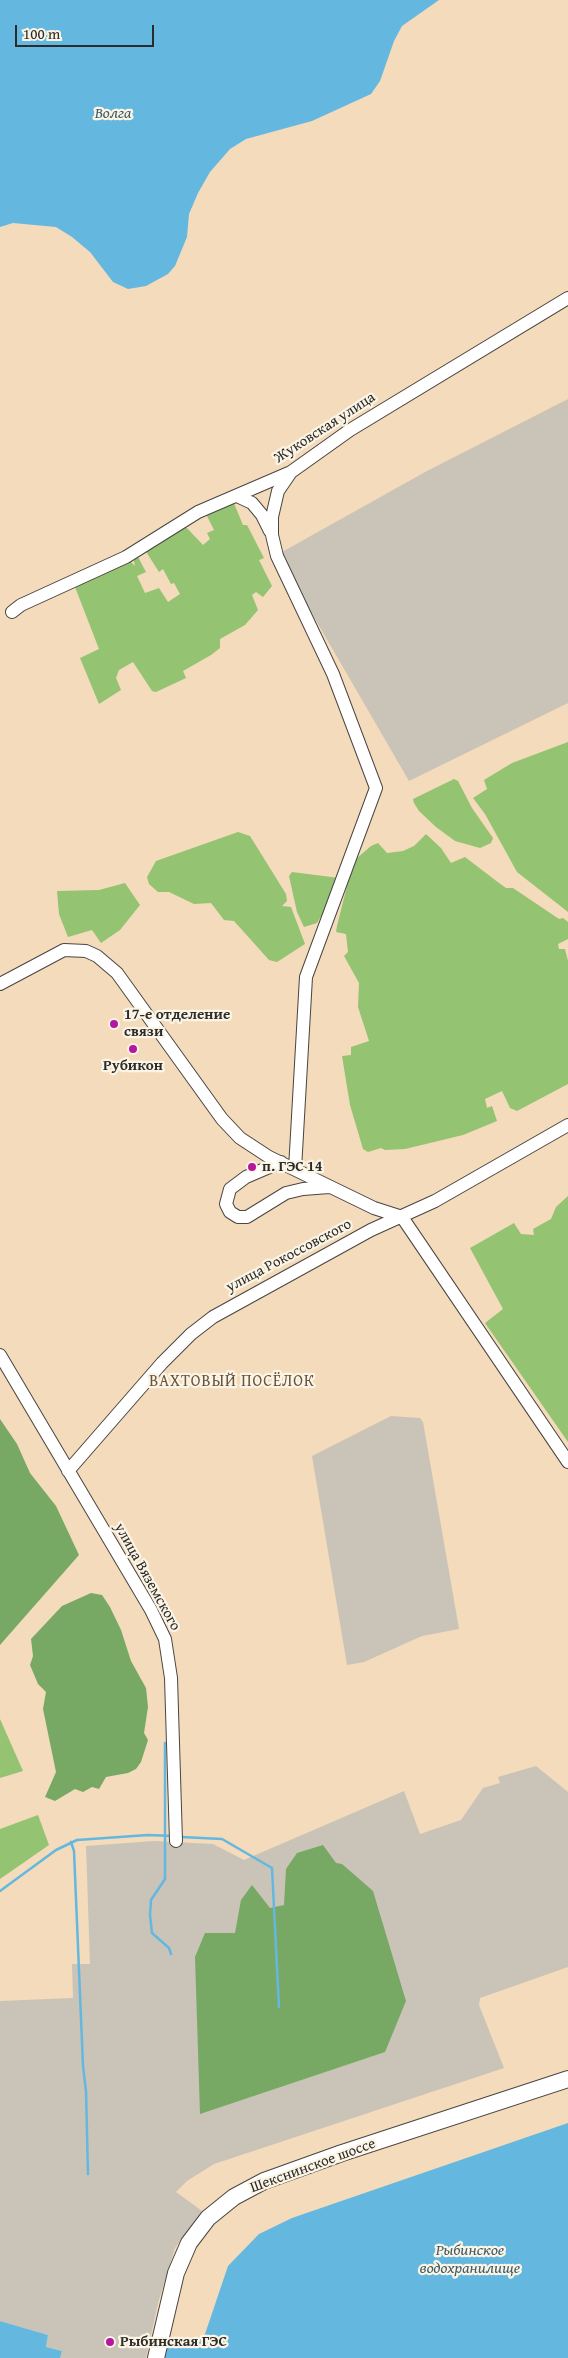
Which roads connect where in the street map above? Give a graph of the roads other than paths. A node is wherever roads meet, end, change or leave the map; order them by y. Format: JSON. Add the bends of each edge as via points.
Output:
{"nodes":[{"id":1,"x":568,"y":298,"type":"edge"},
{"id":2,"x":291,"y":472,"type":"junction"},
{"id":3,"x":237,"y":496,"type":"junction"},
{"id":4,"x":272,"y":535,"type":"junction"},
{"id":5,"x":12,"y":612,"type":"dead end"},
{"id":6,"x":0,"y":984,"type":"edge"},
{"id":7,"x":568,"y":1125,"type":"edge"},
{"id":8,"x":281,"y":1162,"type":"junction"},
{"id":9,"x":295,"y":1170,"type":"junction"},
{"id":10,"x":331,"y":1187,"type":"junction"},
{"id":11,"x":402,"y":1217,"type":"junction"},
{"id":12,"x":0,"y":1355,"type":"edge"},
{"id":13,"x":568,"y":1462,"type":"edge"},
{"id":14,"x":68,"y":1471,"type":"junction"},
{"id":15,"x":176,"y":1841,"type":"dead end"},
{"id":16,"x":568,"y":2079,"type":"edge"},
{"id":17,"x":156,"y":2358,"type":"edge"}],
"edges":[{"from":1,"to":2,"type":"street","name":"Жуковская улица","via":[[350,430]]},
{"from":2,"to":3,"type":"street","name":"Жуковская улица"},
{"from":2,"to":4,"type":"street","via":[[275,500]]},
{"from":3,"to":4,"type":"street","via":[[252,503]]},
{"from":3,"to":5,"type":"street","name":"Жуковская улица","via":[[198,512],[126,557]]},
{"from":4,"to":9,"type":"street","via":[[283,571],[333,674],[376,788],[306,978]]},
{"from":6,"to":8,"type":"street","via":[[64,950],[86,951],[98,956],[117,973],[227,1126],[247,1143]]},
{"from":7,"to":11,"type":"street","name":"улица Рокоссовского","via":[[449,1194]]},
{"from":8,"to":9,"type":"street"},
{"from":8,"to":10,"type":"street","via":[[246,1177],[230,1189],[226,1204],[230,1212],[238,1217],[247,1217],[286,1193]]},
{"from":9,"to":10,"type":"street"},
{"from":10,"to":11,"type":"street","via":[[374,1208]]},
{"from":11,"to":13,"type":"street"},
{"from":11,"to":14,"type":"street","name":"улица Рокоссовского","via":[[280,1279],[204,1323],[143,1384]]},
{"from":12,"to":14,"type":"street","name":"улица Вяземского"},
{"from":14,"to":15,"type":"street","name":"улица Вяземского","via":[[165,1639],[171,1678]]},
{"from":16,"to":17,"type":"main road","name":"Шекснинское шоссе","via":[[264,2181],[234,2197],[208,2218],[189,2243],[176,2273]]}]}
